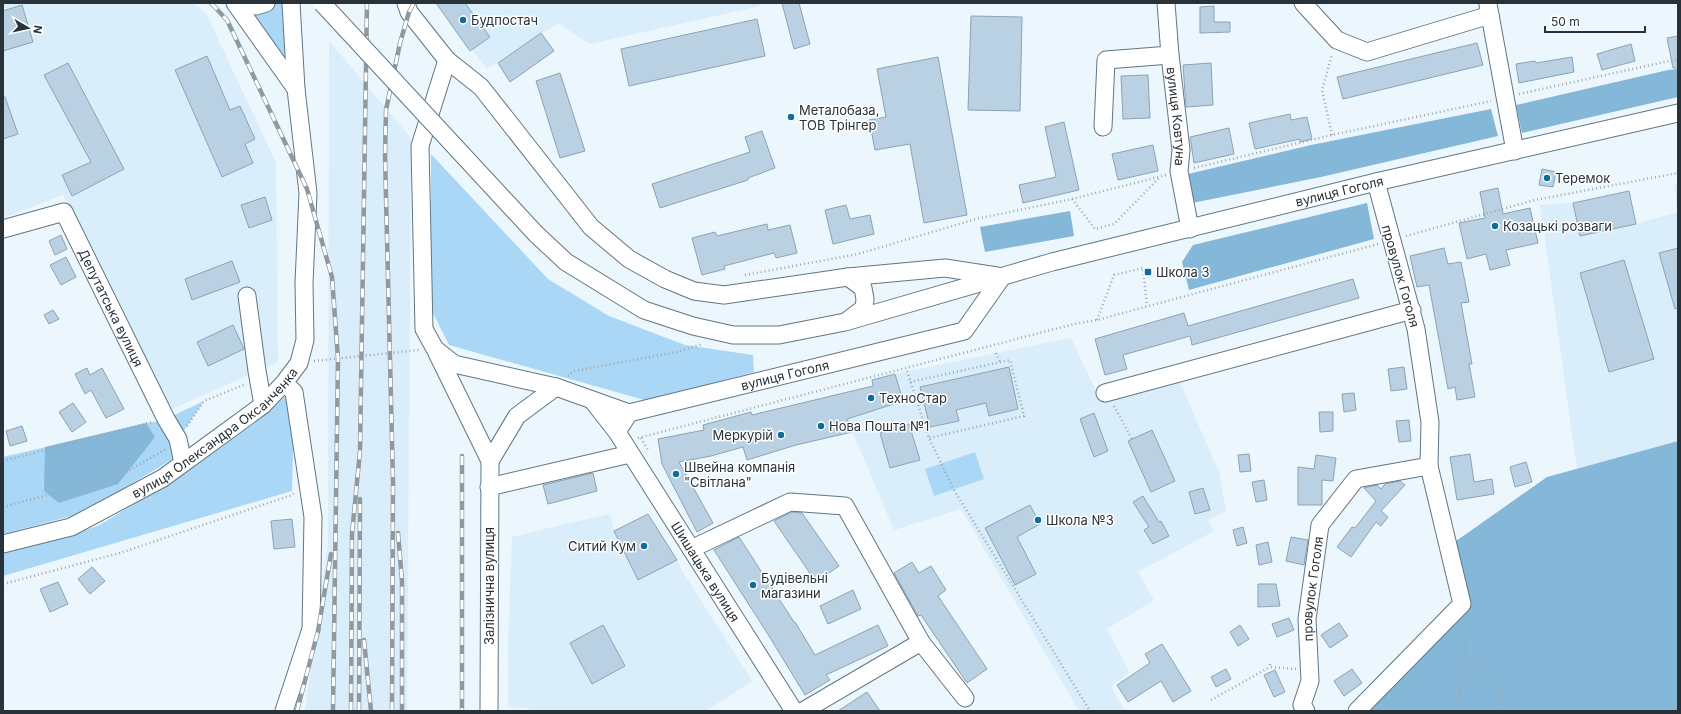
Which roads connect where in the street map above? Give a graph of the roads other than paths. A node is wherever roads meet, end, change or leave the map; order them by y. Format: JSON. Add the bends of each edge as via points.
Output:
{"nodes":[{"id":1,"x":235,"y":3,"type":"edge"},
{"id":2,"x":248,"y":3,"type":"edge"},
{"id":3,"x":266,"y":3,"type":"edge"},
{"id":4,"x":291,"y":3,"type":"edge"},
{"id":5,"x":322,"y":3,"type":"edge"},
{"id":6,"x":406,"y":3,"type":"edge"},
{"id":7,"x":1166,"y":3,"type":"edge"},
{"id":8,"x":1303,"y":3,"type":"edge"},
{"id":9,"x":1489,"y":9,"type":"edge"},
{"id":10,"x":1170,"y":55,"type":"junction"},
{"id":11,"x":447,"y":60,"type":"junction"},
{"id":12,"x":296,"y":89,"type":"junction"},
{"id":13,"x":1678,"y":113,"type":"edge"},
{"id":14,"x":1103,"y":127,"type":"dead end"},
{"id":15,"x":1515,"y":151,"type":"junction"},
{"id":16,"x":1376,"y":182,"type":"junction"},
{"id":17,"x":3,"y":229,"type":"edge"},
{"id":18,"x":1190,"y":229,"type":"junction"},
{"id":19,"x":1002,"y":277,"type":"junction"},
{"id":20,"x":848,"y":278,"type":"junction"},
{"id":21,"x":948,"y":293,"type":"junction"},
{"id":22,"x":247,"y":296,"type":"dead end"},
{"id":23,"x":1412,"y":310,"type":"junction"},
{"id":24,"x":845,"y":322,"type":"junction"},
{"id":25,"x":964,"y":331,"type":"junction"},
{"id":26,"x":435,"y":349,"type":"junction"},
{"id":27,"x":284,"y":383,"type":"junction"},
{"id":28,"x":556,"y":387,"type":"junction"},
{"id":29,"x":1108,"y":392,"type":"road end"},
{"id":30,"x":592,"y":400,"type":"junction"},
{"id":31,"x":263,"y":405,"type":"junction"},
{"id":32,"x":628,"y":413,"type":"junction"},
{"id":33,"x":623,"y":442,"type":"junction"},
{"id":34,"x":490,"y":461,"type":"junction"},
{"id":35,"x":183,"y":463,"type":"junction"},
{"id":36,"x":1429,"y":466,"type":"junction"},
{"id":37,"x":489,"y":487,"type":"junction"},
{"id":38,"x":3,"y":544,"type":"edge"},
{"id":39,"x":691,"y":549,"type":"junction"},
{"id":40,"x":921,"y":642,"type":"junction"},
{"id":41,"x":966,"y":698,"type":"dead end"},
{"id":42,"x":284,"y":711,"type":"edge"},
{"id":43,"x":489,"y":711,"type":"edge"},
{"id":44,"x":794,"y":711,"type":"edge"},
{"id":45,"x":803,"y":711,"type":"edge"},
{"id":46,"x":1306,"y":711,"type":"edge"},
{"id":47,"x":1357,"y":711,"type":"edge"}],
"edges":[{"from":1,"to":12,"type":"street"},
{"from":2,"to":3,"type":"street","via":[[256,6]]},
{"from":4,"to":12,"type":"street","name":"вулиця Олександра Оксанченка"},
{"from":5,"to":24,"type":"street","name":"вулиця Гоголя","bridge":true,"via":[[536,234],[566,262],[644,310],[693,326],[732,335],[779,335]]},
{"from":6,"to":11,"type":"street","via":[[409,12]]},
{"from":7,"to":10,"type":"street","name":"вулиця Ковтуна"},
{"from":8,"to":9,"type":"street","via":[[1337,40],[1367,52]]},
{"from":9,"to":15,"type":"street"},
{"from":10,"to":14,"type":"street","via":[[1106,60]]},
{"from":10,"to":18,"type":"street","name":"вулиця Ковтуна","via":[[1181,150],[1179,171]]},
{"from":11,"to":20,"type":"street","via":[[482,87],[591,227],[629,259],[694,291],[724,295]]},
{"from":11,"to":26,"type":"street","name":"Залізнична вулиця","via":[[420,146],[424,329]]},
{"from":12,"to":27,"type":"street","name":"вулиця Олександра Оксанченка","via":[[308,193],[304,283],[305,340],[300,363]]},
{"from":13,"to":15,"type":"street","name":"вулиця Гоголя"},
{"from":15,"to":16,"type":"street","name":"вулиця Гоголя"},
{"from":16,"to":18,"type":"street","name":"вулиця Гоголя"},
{"from":16,"to":23,"type":"street","name":"провулок Гоголя"},
{"from":17,"to":35,"type":"street","name":"Депутатська вулиця","via":[[64,212],[178,439]]},
{"from":18,"to":19,"type":"street","name":"вулиця Гоголя","via":[[1052,262]]},
{"from":19,"to":20,"type":"street","name":"вулиця Гоголя","via":[[944,268]]},
{"from":19,"to":21,"type":"street","name":"вулиця Гоголя"},
{"from":19,"to":25,"type":"street"},
{"from":20,"to":24,"type":"street","name":"вулиця Гоголя","via":[[864,288],[865,299],[864,308]]},
{"from":21,"to":24,"type":"street","name":"вулиця Гоголя"},
{"from":21,"to":25,"type":"street","name":"вулиця Гоголя","via":[[969,297],[973,311]]},
{"from":22,"to":31,"type":"street"},
{"from":23,"to":29,"type":"street"},
{"from":23,"to":36,"type":"street","name":"провулок Гоголя","via":[[1430,422]]},
{"from":25,"to":32,"type":"street","name":"вулиця Гоголя"},
{"from":26,"to":28,"type":"street","via":[[454,364]]},
{"from":26,"to":34,"type":"street","name":"Залізнична вулиця"},
{"from":27,"to":31,"type":"street","name":"вулиця Олександра Оксанченка"},
{"from":27,"to":42,"type":"street","via":[[294,392],[312,517],[311,629]]},
{"from":28,"to":30,"type":"street"},
{"from":28,"to":34,"type":"street","name":"Залізнична вулиця","via":[[517,416]]},
{"from":30,"to":32,"type":"street"},
{"from":30,"to":33,"type":"street","name":"Шишацька вулиця"},
{"from":31,"to":35,"type":"street","name":"вулиця Олександра Оксанченка"},
{"from":32,"to":33,"type":"street"},
{"from":33,"to":37,"type":"street"},
{"from":33,"to":39,"type":"street","name":"Шишацька вулиця"},
{"from":34,"to":37,"type":"street","name":"Залізнична вулиця"},
{"from":35,"to":38,"type":"street","name":"вулиця Олександра Оксанченка","via":[[163,478],[70,527]]},
{"from":36,"to":46,"type":"street","name":"провулок Гоголя","via":[[1356,479],[1320,525],[1307,619],[1310,681],[1302,706]]},
{"from":36,"to":47,"type":"street","name":"провулок Гоголя","via":[[1462,604]]},
{"from":37,"to":43,"type":"street","name":"Залізнична вулиця"},
{"from":39,"to":40,"type":"street","via":[[790,502],[845,506]]},
{"from":39,"to":44,"type":"street","name":"Шишацька вулиця"},
{"from":40,"to":41,"type":"street"},
{"from":40,"to":45,"type":"street"}]}
